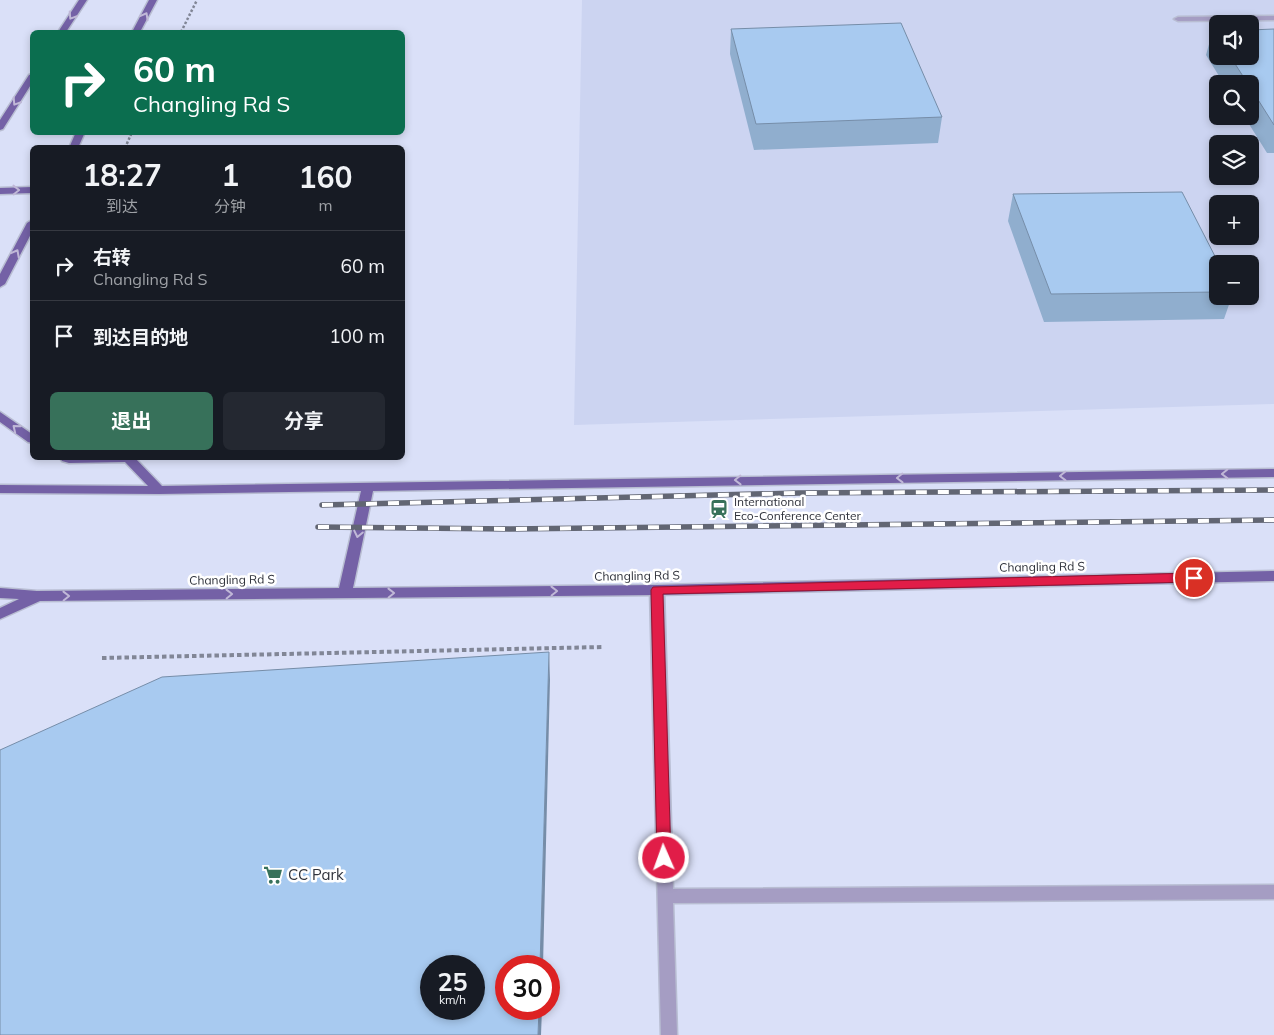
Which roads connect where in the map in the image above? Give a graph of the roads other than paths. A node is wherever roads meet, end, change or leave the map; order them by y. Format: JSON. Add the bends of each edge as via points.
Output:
{"nodes":[{"id":1,"x":83,"y":0,"type":"edge"},
{"id":2,"x":153,"y":0,"type":"edge"},
{"id":3,"x":1274,"y":18,"type":"edge"},
{"id":4,"x":1178,"y":19,"type":"dead end"},
{"id":5,"x":63,"y":30,"type":"edge"},
{"id":6,"x":137,"y":30,"type":"edge"},
{"id":7,"x":30,"y":80,"type":"edge"},
{"id":8,"x":0,"y":127,"type":"edge"},
{"id":9,"x":30,"y":190,"type":"edge"},
{"id":10,"x":0,"y":191,"type":"edge"},
{"id":11,"x":30,"y":227,"type":"edge"},
{"id":12,"x":0,"y":284,"type":"edge"},
{"id":13,"x":0,"y":416,"type":"edge"},
{"id":14,"x":30,"y":438,"type":"edge"},
{"id":15,"x":130,"y":460,"type":"edge"},
{"id":16,"x":1274,"y":473,"type":"edge"},
{"id":17,"x":368,"y":486,"type":"junction"},
{"id":18,"x":0,"y":489,"type":"edge"},
{"id":19,"x":159,"y":490,"type":"junction"},
{"id":20,"x":1274,"y":576,"type":"edge"},
{"id":21,"x":657,"y":590,"type":"junction"},
{"id":22,"x":0,"y":593,"type":"edge"},
{"id":23,"x":345,"y":593,"type":"junction"},
{"id":24,"x":37,"y":596,"type":"junction"},
{"id":25,"x":0,"y":614,"type":"edge"},
{"id":26,"x":1274,"y":892,"type":"edge"},
{"id":27,"x":665,"y":896,"type":"junction"},
{"id":28,"x":669,"y":1035,"type":"edge"}],
"edges":[{"from":1,"to":5,"type":"main road","one_way":true},
{"from":6,"to":2,"type":"main road","one_way":true},
{"from":3,"to":4,"type":"street"},
{"from":7,"to":8,"type":"main road","one_way":true},
{"from":10,"to":9,"type":"main road","one_way":true},
{"from":12,"to":11,"type":"main road","one_way":true},
{"from":14,"to":13,"type":"main road","one_way":true},
{"from":15,"to":19,"type":"main road"},
{"from":16,"to":17,"type":"main road","one_way":true},
{"from":17,"to":19,"type":"main road"},
{"from":17,"to":23,"type":"main road","one_way":true},
{"from":18,"to":19,"type":"main road"},
{"from":20,"to":21,"type":"main road","name":"Changling Rd S"},
{"from":23,"to":21,"type":"main road","name":"Changling Rd S","one_way":true},
{"from":21,"to":27,"type":"street"},
{"from":22,"to":24,"type":"main road","name":"Changling Rd S"},
{"from":24,"to":23,"type":"main road","name":"Changling Rd S","one_way":true},
{"from":24,"to":25,"type":"main road"},
{"from":26,"to":27,"type":"street"},
{"from":27,"to":28,"type":"street"}]}
